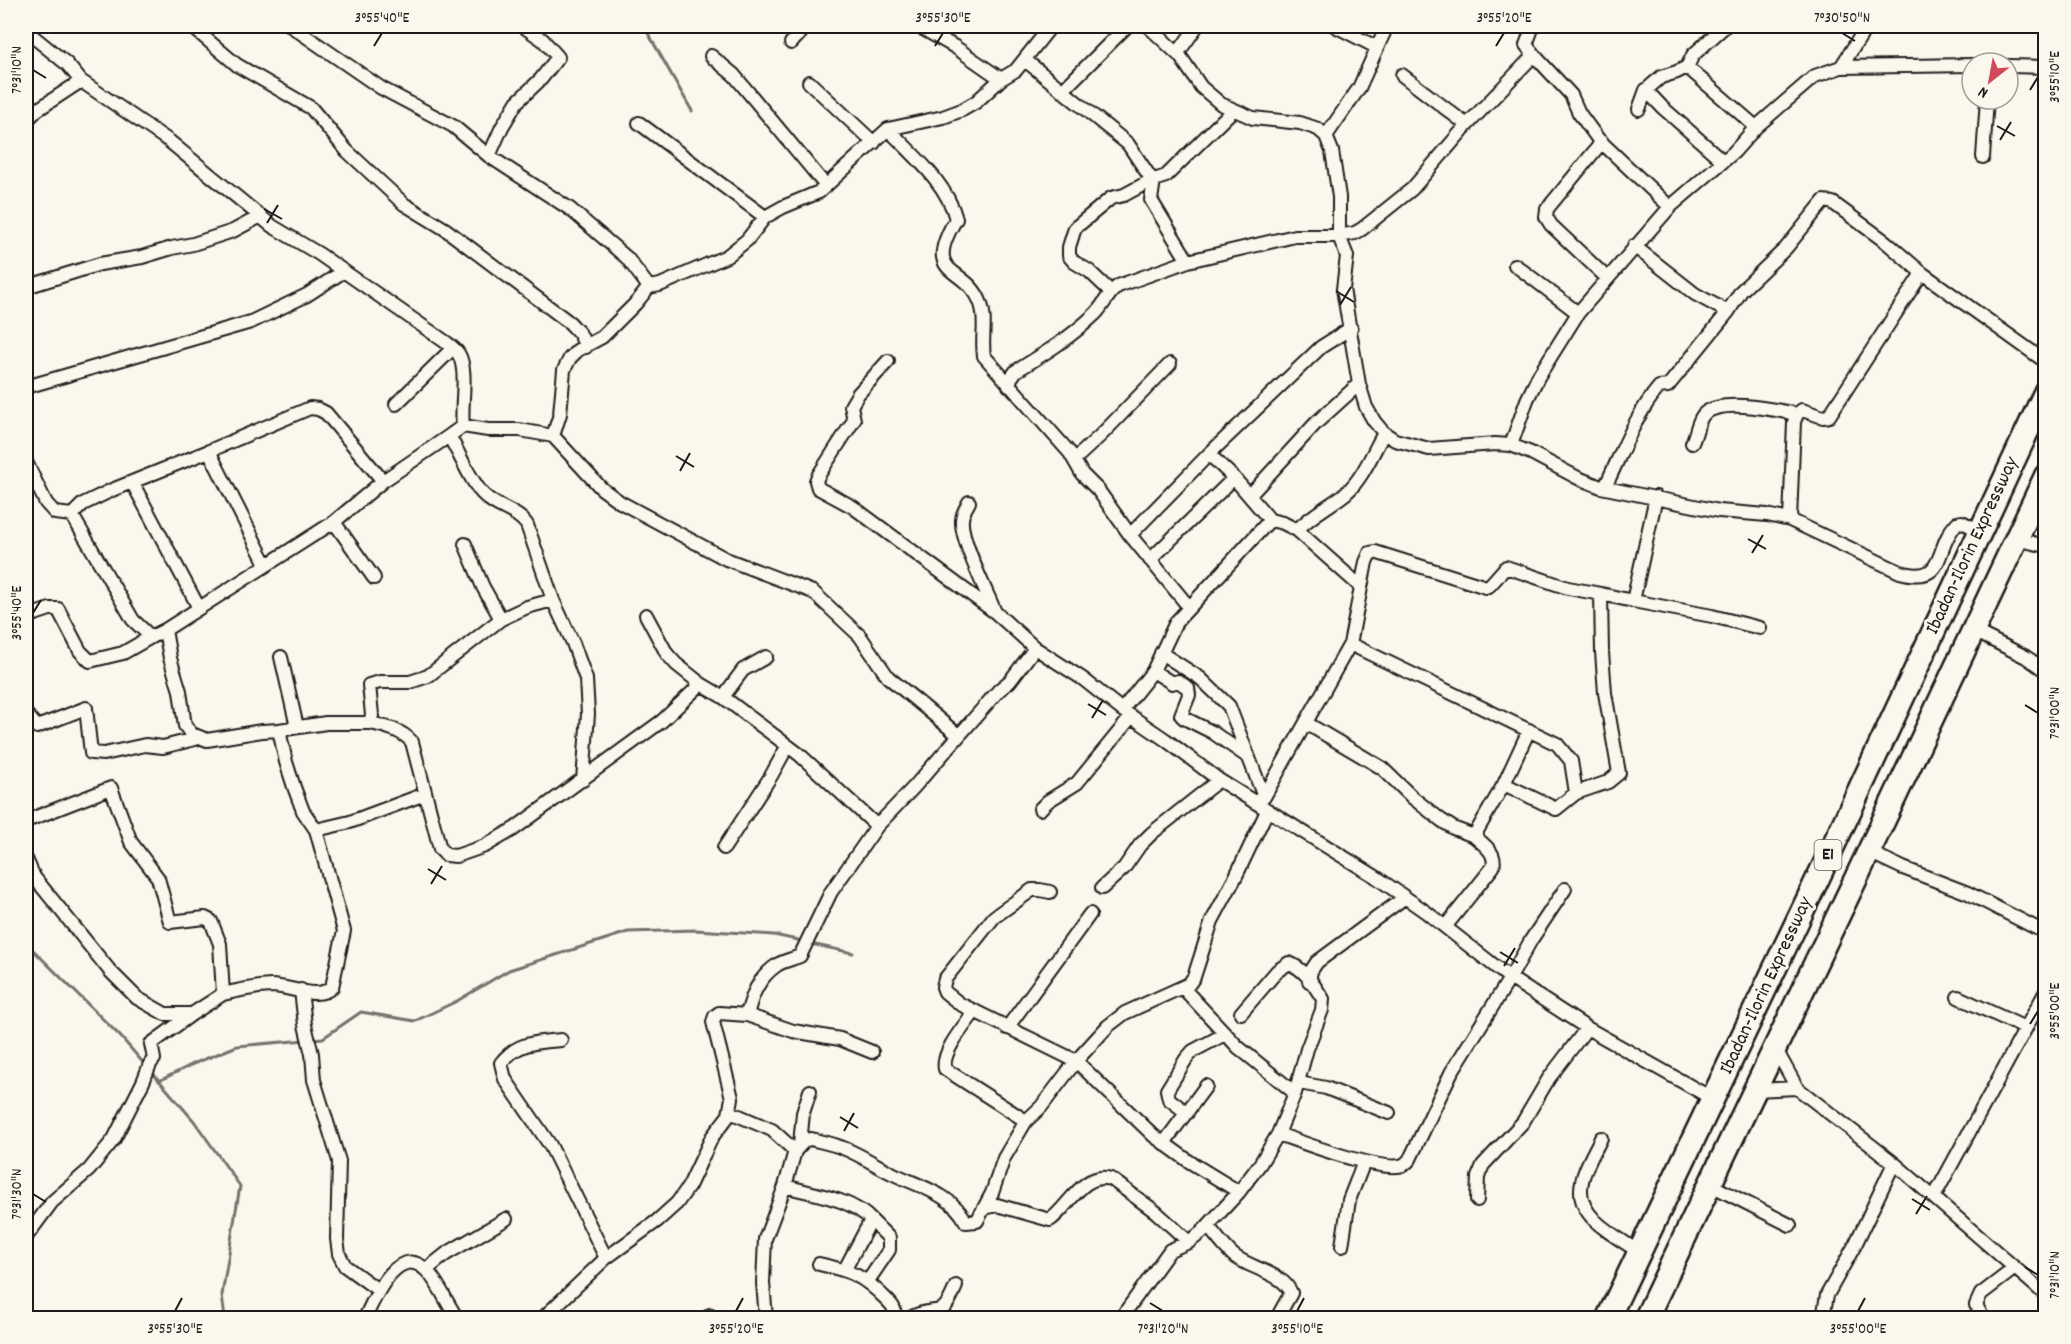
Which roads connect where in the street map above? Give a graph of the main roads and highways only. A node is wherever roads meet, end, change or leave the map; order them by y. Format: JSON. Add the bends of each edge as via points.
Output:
{"nodes":[{"id":1,"x":2046,"y":391,"type":"edge"},
{"id":2,"x":2046,"y":477,"type":"edge"},
{"id":3,"x":1608,"y":1318,"type":"edge"},
{"id":4,"x":1647,"y":1318,"type":"edge"}],
"edges":[{"from":1,"to":3,"type":"highway","name":"Ibadan-Ilorin Expressway","number":"E1"},
{"from":2,"to":4,"type":"highway","name":"Ibadan-Ilorin Expressway","number":"E1"}]}
